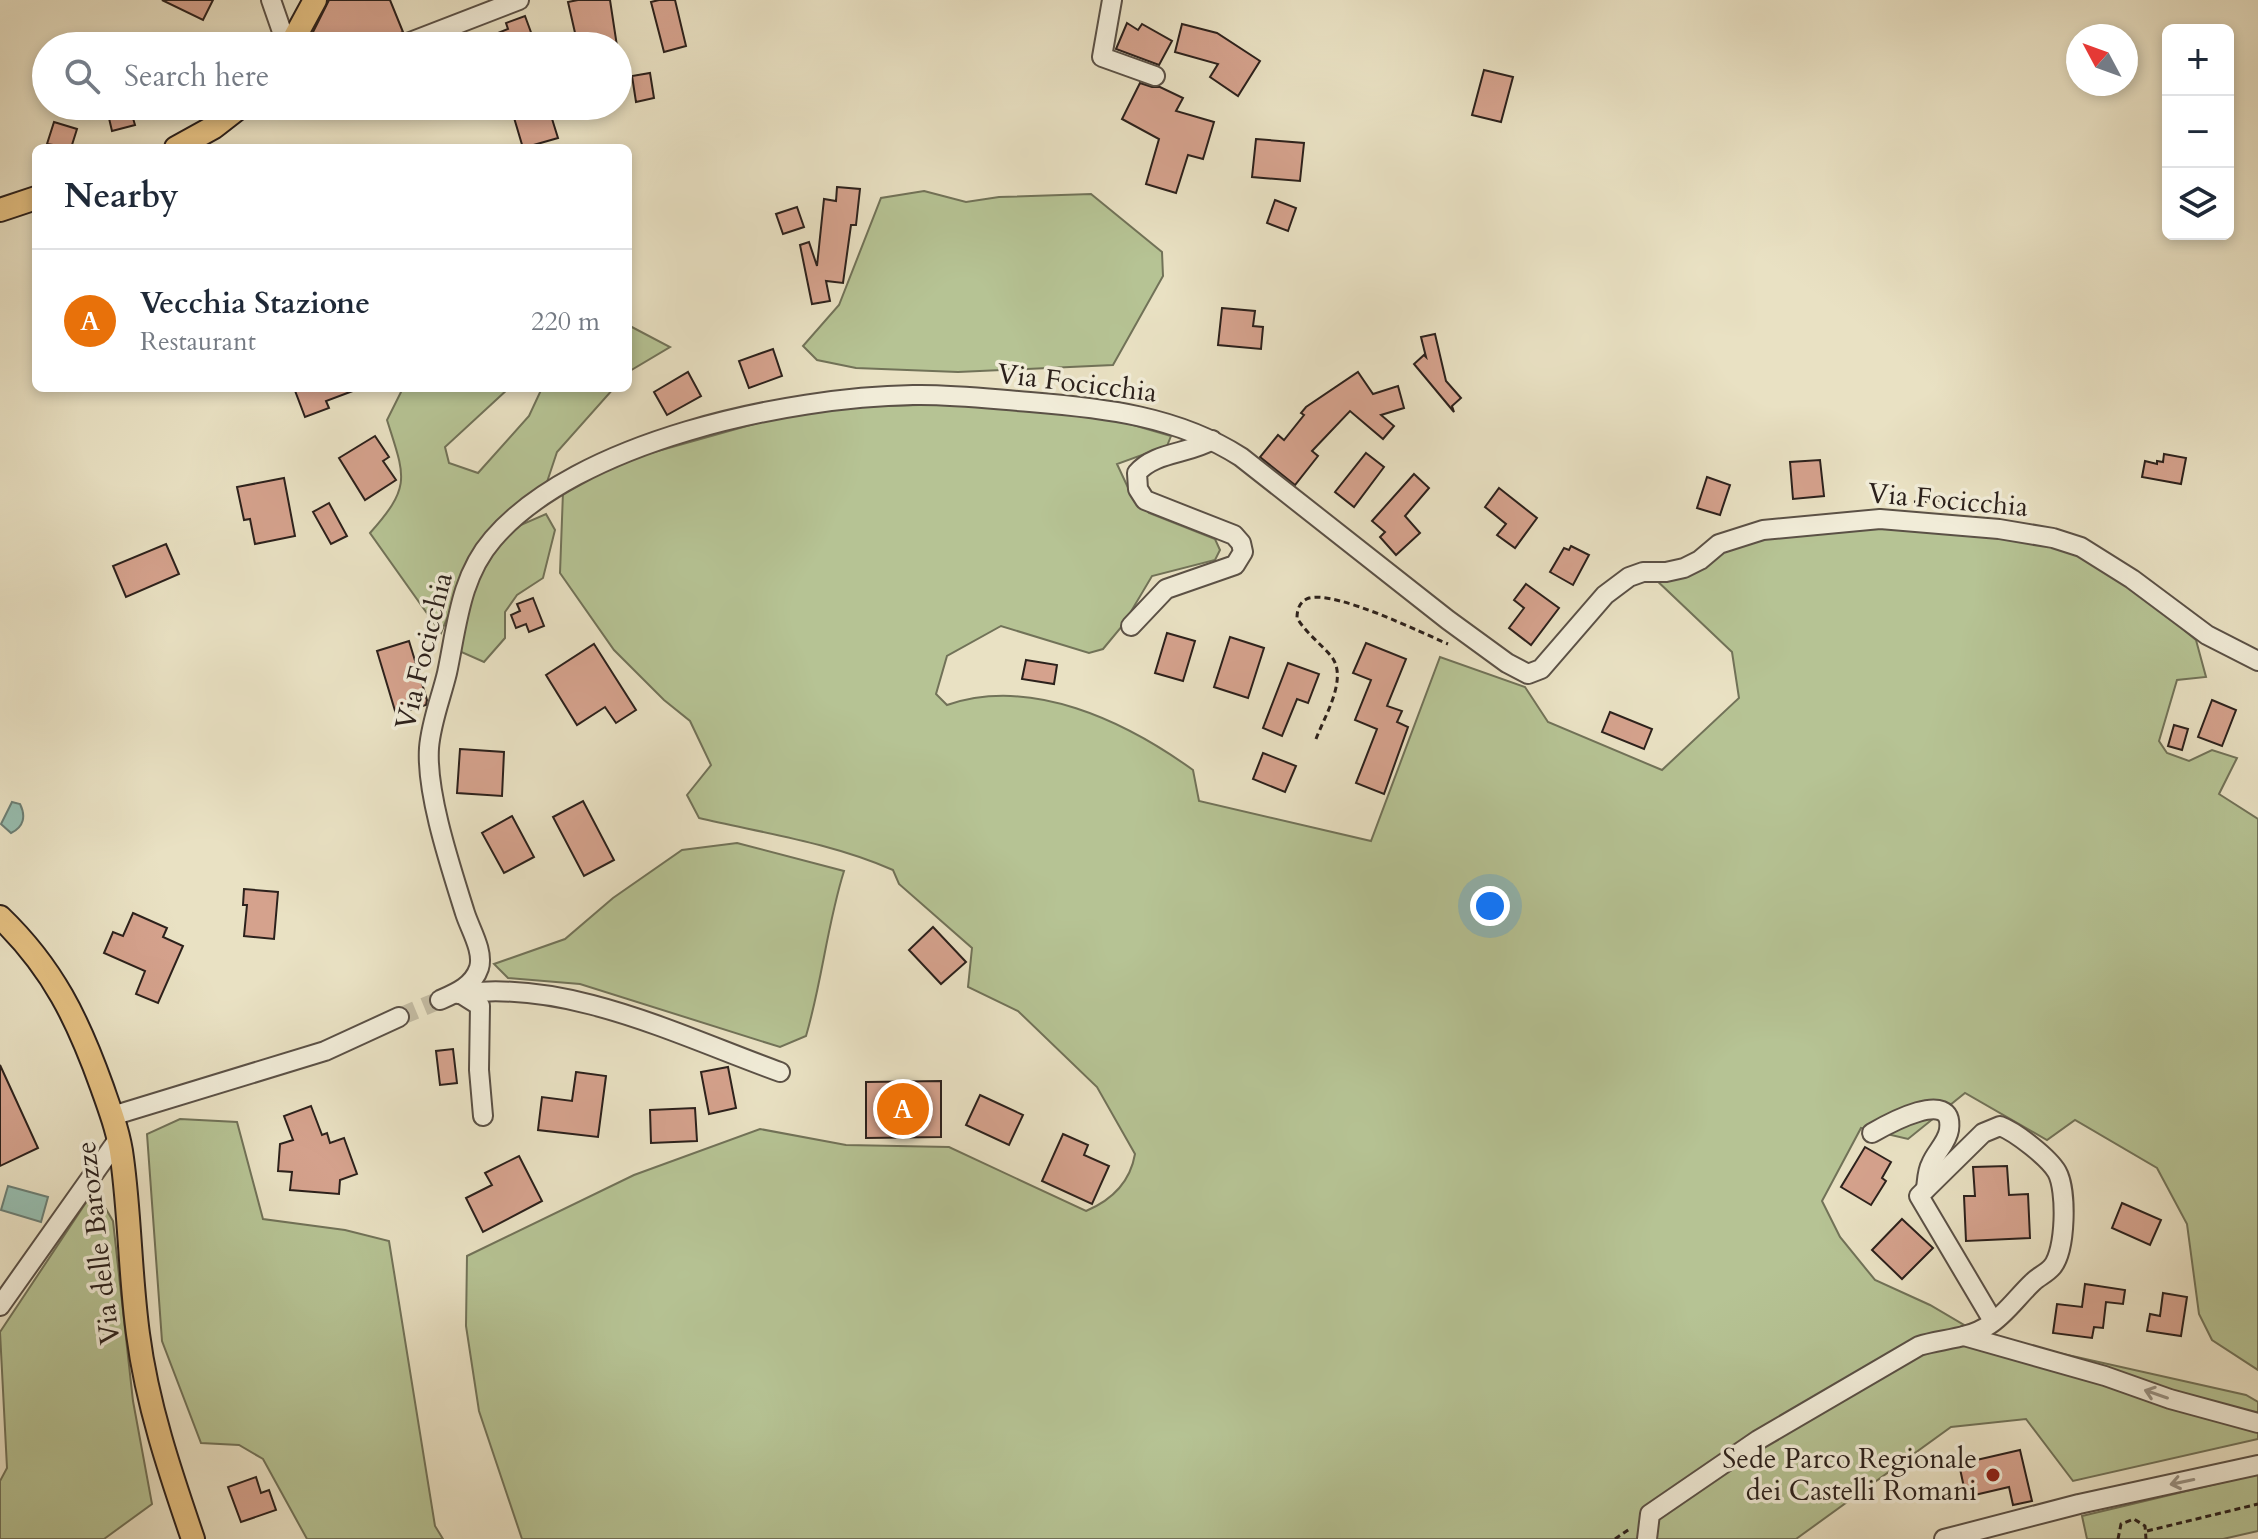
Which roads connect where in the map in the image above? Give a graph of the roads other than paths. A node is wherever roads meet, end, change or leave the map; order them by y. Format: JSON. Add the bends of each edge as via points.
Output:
{"nodes":[{"id":1,"x":271,"y":0,"type":"edge"},
{"id":2,"x":315,"y":0,"type":"edge"},
{"id":3,"x":519,"y":0,"type":"edge"},
{"id":4,"x":1112,"y":0,"type":"edge"},
{"id":5,"x":283,"y":32,"type":"edge"},
{"id":6,"x":296,"y":32,"type":"edge"},
{"id":7,"x":436,"y":32,"type":"edge"},
{"id":8,"x":1155,"y":76,"type":"dead end"},
{"id":9,"x":223,"y":120,"type":"edge"},
{"id":10,"x":184,"y":144,"type":"edge"},
{"id":11,"x":32,"y":199,"type":"edge"},
{"id":12,"x":0,"y":210,"type":"edge"},
{"id":13,"x":1212,"y":440,"type":"junction"},
{"id":14,"x":1131,"y":626,"type":"dead end"},
{"id":15,"x":2258,"y":661,"type":"edge"},
{"id":16,"x":0,"y":917,"type":"edge"},
{"id":17,"x":451,"y":996,"type":"junction"},
{"id":18,"x":399,"y":1017,"type":"tunnel mouth"},
{"id":19,"x":780,"y":1072,"type":"dead end"},
{"id":20,"x":112,"y":1116,"type":"junction"},
{"id":21,"x":483,"y":1116,"type":"dead end"},
{"id":22,"x":1872,"y":1133,"type":"dead end"},
{"id":23,"x":119,"y":1138,"type":"junction"},
{"id":24,"x":1926,"y":1189,"type":"junction"},
{"id":25,"x":0,"y":1306,"type":"edge"},
{"id":26,"x":1993,"y":1321,"type":"junction"},
{"id":27,"x":1964,"y":1336,"type":"junction"},
{"id":28,"x":2258,"y":1423,"type":"edge"},
{"id":29,"x":2258,"y":1465,"type":"edge"},
{"id":30,"x":193,"y":1539,"type":"edge"},
{"id":31,"x":1647,"y":1539,"type":"edge"},
{"id":32,"x":1944,"y":1539,"type":"edge"}],
"edges":[{"from":1,"to":5,"type":"street"},
{"from":2,"to":6,"type":"main road"},
{"from":3,"to":7,"type":"street"},
{"from":4,"to":8,"type":"street","via":[[1102,57]]},
{"from":9,"to":10,"type":"main road"},
{"from":11,"to":12,"type":"main road"},
{"from":13,"to":14,"type":"street","via":[[1151,461],[1137,473],[1138,489],[1145,500],[1234,535],[1243,552],[1235,565],[1166,589]]},
{"from":13,"to":15,"type":"street","name":"Via Focicchia","via":[[1456,626],[1528,674],[1541,669],[1613,587],[1637,573],[1684,568],[1719,544],[1763,530],[1880,519],[2009,531],[2081,547],[2207,635]]},
{"from":13,"to":17,"type":"street","name":"Via Focicchia","via":[[1154,419],[1078,406],[947,395],[870,397],[772,411],[646,444],[598,463],[544,496],[500,531],[475,564],[459,608],[434,719],[429,762],[434,800],[480,961],[473,980]]},
{"from":16,"to":20,"type":"main road","name":"Via delle Barozze","via":[[64,995]]},
{"from":17,"to":19,"type":"street","via":[[489,990],[578,1000]]},
{"from":17,"to":21,"type":"street","via":[[480,1006]]},
{"from":18,"to":20,"type":"street","via":[[325,1051]]},
{"from":20,"to":23,"type":"main road","name":"Via delle Barozze"},
{"from":22,"to":24,"type":"street","via":[[1910,1114],[1941,1112],[1949,1123],[1948,1134],[1930,1166]]},
{"from":23,"to":25,"type":"street"},
{"from":23,"to":30,"type":"main road","name":"Via delle Barozze","via":[[145,1373],[165,1460]]},
{"from":24,"to":26,"type":"street","via":[[1919,1196]]},
{"from":24,"to":26,"type":"street","via":[[1983,1133],[2000,1126],[2059,1174],[2065,1210],[2057,1257]]},
{"from":26,"to":27,"type":"street"},
{"from":28,"to":27,"type":"street","one_way":true},
{"from":27,"to":31,"type":"street","via":[[1919,1346],[1746,1448],[1650,1514]]},
{"from":29,"to":32,"type":"street","one_way":true}]}
